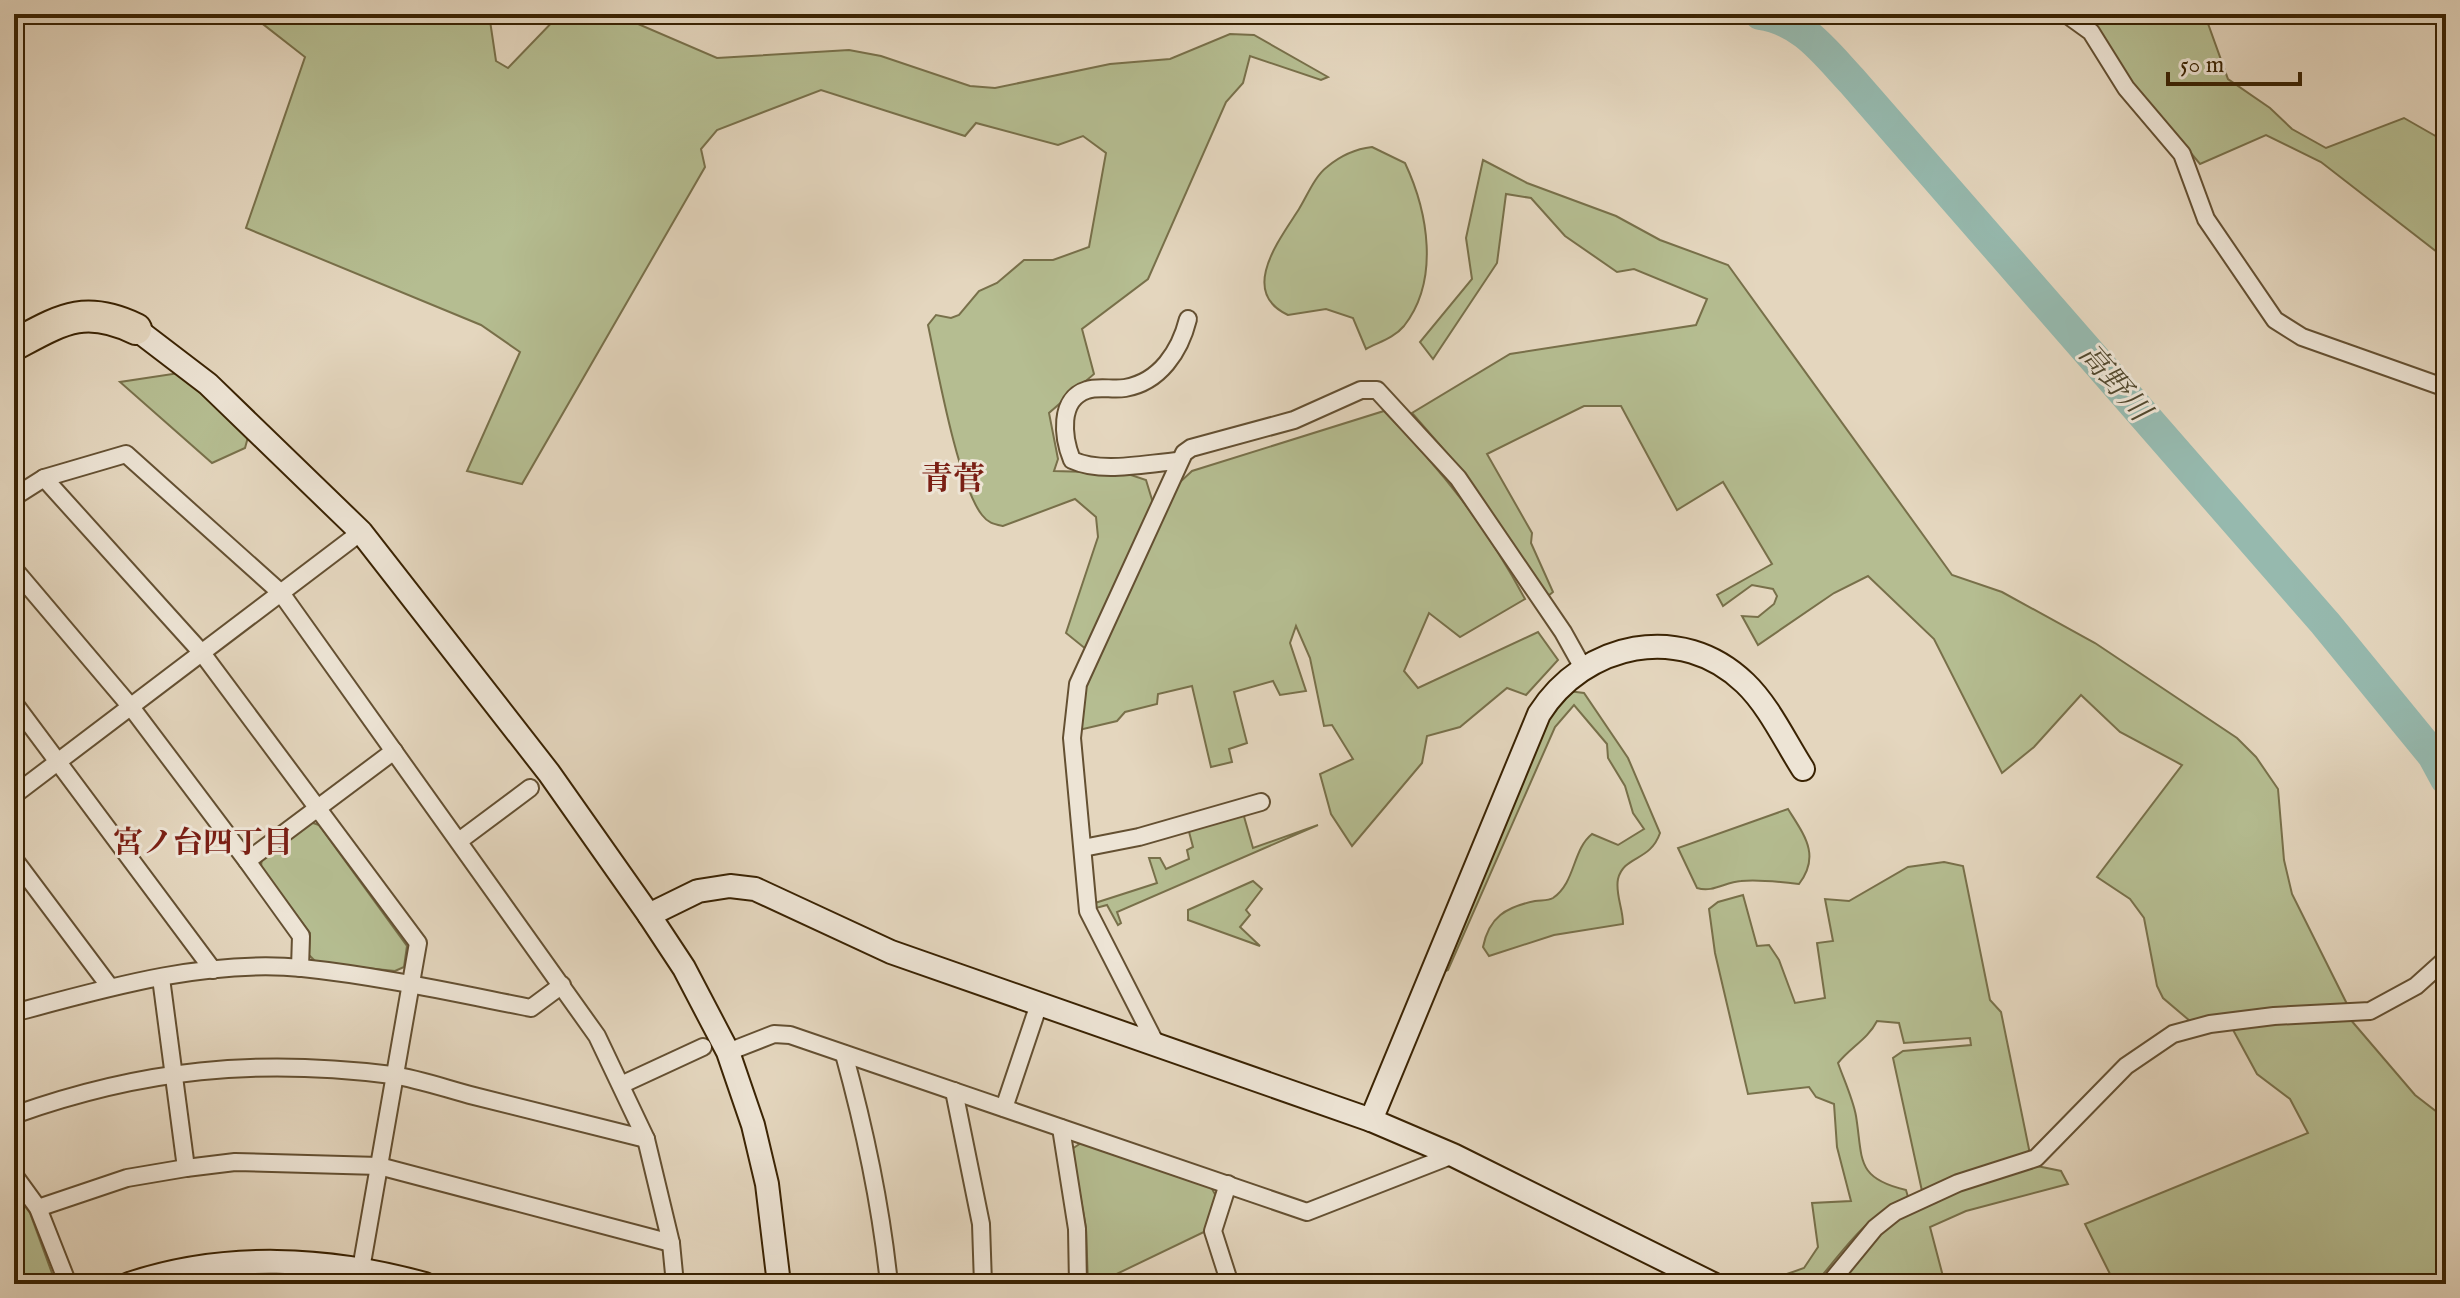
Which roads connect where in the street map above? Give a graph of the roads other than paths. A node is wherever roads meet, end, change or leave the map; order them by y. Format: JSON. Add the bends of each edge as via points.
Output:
{"nodes":[{"id":1,"x":2066,"y":14,"type":"edge"},
{"id":2,"x":1188,"y":319,"type":"dead end"},
{"id":3,"x":136,"y":329,"type":"joint"},
{"id":4,"x":14,"y":345,"type":"edge"},
{"id":5,"x":2446,"y":388,"type":"edge"},
{"id":6,"x":1179,"y":461,"type":"junction"},
{"id":7,"x":44,"y":478,"type":"junction"},
{"id":8,"x":14,"y":497,"type":"edge"},
{"id":9,"x":361,"y":532,"type":"junction"},
{"id":10,"x":14,"y":569,"type":"edge"},
{"id":11,"x":281,"y":593,"type":"junction"},
{"id":12,"x":202,"y":653,"type":"junction"},
{"id":13,"x":1582,"y":666,"type":"junction"},
{"id":14,"x":14,"y":703,"type":"edge"},
{"id":15,"x":131,"y":707,"type":"junction"},
{"id":16,"x":394,"y":751,"type":"junction"},
{"id":17,"x":58,"y":762,"type":"junction"},
{"id":18,"x":1803,"y":769,"type":"dead end"},
{"id":19,"x":530,"y":788,"type":"dead end"},
{"id":20,"x":14,"y":795,"type":"edge"},
{"id":21,"x":1261,"y":802,"type":"dead end"},
{"id":22,"x":316,"y":809,"type":"junction"},
{"id":23,"x":459,"y":841,"type":"junction"},
{"id":24,"x":1083,"y":848,"type":"junction"},
{"id":25,"x":14,"y":859,"type":"edge"},
{"id":26,"x":247,"y":861,"type":"junction"},
{"id":27,"x":649,"y":915,"type":"junction"},
{"id":28,"x":2446,"y":959,"type":"edge"},
{"id":29,"x":300,"y":968,"type":"junction"},
{"id":30,"x":213,"y":970,"type":"junction"},
{"id":31,"x":161,"y":978,"type":"junction"},
{"id":32,"x":410,"y":984,"type":"junction"},
{"id":33,"x":562,"y":985,"type":"junction"},
{"id":34,"x":110,"y":987,"type":"junction"},
{"id":35,"x":1039,"y":1004,"type":"junction"},
{"id":36,"x":14,"y":1013,"type":"edge"},
{"id":37,"x":1157,"y":1046,"type":"junction"},
{"id":38,"x":703,"y":1047,"type":"dead end"},
{"id":39,"x":728,"y":1052,"type":"junction"},
{"id":40,"x":844,"y":1054,"type":"junction"},
{"id":41,"x":173,"y":1074,"type":"junction"},
{"id":42,"x":395,"y":1075,"type":"junction"},
{"id":43,"x":623,"y":1084,"type":"junction"},
{"id":44,"x":954,"y":1091,"type":"junction"},
{"id":45,"x":1004,"y":1108,"type":"junction"},
{"id":46,"x":14,"y":1115,"type":"edge"},
{"id":47,"x":1371,"y":1120,"type":"junction"},
{"id":48,"x":1061,"y":1128,"type":"junction"},
{"id":49,"x":646,"y":1139,"type":"junction"},
{"id":50,"x":1453,"y":1155,"type":"junction"},
{"id":51,"x":379,"y":1166,"type":"junction"},
{"id":52,"x":186,"y":1168,"type":"junction"},
{"id":53,"x":14,"y":1175,"type":"edge"},
{"id":54,"x":1228,"y":1184,"type":"junction"},
{"id":55,"x":38,"y":1208,"type":"junction"},
{"id":56,"x":671,"y":1243,"type":"junction"},
{"id":57,"x":361,"y":1269,"type":"junction"},
{"id":58,"x":68,"y":1284,"type":"edge"},
{"id":59,"x":129,"y":1284,"type":"edge"},
{"id":60,"x":425,"y":1284,"type":"edge"},
{"id":61,"x":675,"y":1284,"type":"edge"},
{"id":62,"x":779,"y":1284,"type":"edge"},
{"id":63,"x":889,"y":1284,"type":"edge"},
{"id":64,"x":983,"y":1284,"type":"edge"},
{"id":65,"x":1078,"y":1284,"type":"edge"},
{"id":66,"x":1230,"y":1284,"type":"edge"},
{"id":67,"x":1713,"y":1284,"type":"edge"},
{"id":68,"x":1829,"y":1284,"type":"edge"}],
"edges":[{"from":1,"to":5,"type":"street","via":[[2091,32],[2126,88],[2182,154],[2206,219],[2275,320],[2302,337]]},
{"from":2,"to":6,"type":"street","via":[[1175,355],[1163,368],[1126,388],[1088,389],[1075,397],[1065,417],[1065,442],[1072,460],[1080,464]]},
{"from":3,"to":4,"type":"highway","via":[[113,318],[70,317]]},
{"from":3,"to":9,"type":"street","via":[[208,384]]},
{"from":6,"to":13,"type":"street","via":[[1191,448],[1294,420],[1361,390],[1377,390],[1458,478]]},
{"from":6,"to":24,"type":"street","via":[[1078,684],[1072,738]]},
{"from":7,"to":8,"type":"street"},
{"from":7,"to":11,"type":"street","via":[[126,454]]},
{"from":7,"to":12,"type":"street"},
{"from":9,"to":11,"type":"street"},
{"from":9,"to":27,"type":"street","via":[[549,773]]},
{"from":10,"to":15,"type":"street"},
{"from":11,"to":12,"type":"street"},
{"from":11,"to":16,"type":"street"},
{"from":12,"to":15,"type":"street"},
{"from":12,"to":22,"type":"street"},
{"from":13,"to":18,"type":"street","via":[[1638,647],[1708,659],[1745,683]]},
{"from":13,"to":47,"type":"street","via":[[1539,714]]},
{"from":14,"to":17,"type":"street"},
{"from":15,"to":17,"type":"street"},
{"from":15,"to":26,"type":"street"},
{"from":16,"to":22,"type":"street"},
{"from":16,"to":23,"type":"street"},
{"from":17,"to":20,"type":"street"},
{"from":17,"to":30,"type":"street"},
{"from":19,"to":23,"type":"street"},
{"from":21,"to":24,"type":"street"},
{"from":22,"to":26,"type":"street"},
{"from":22,"to":32,"type":"street","via":[[418,943]]},
{"from":23,"to":33,"type":"street"},
{"from":24,"to":37,"type":"street","via":[[1088,911]]},
{"from":25,"to":34,"type":"street"},
{"from":26,"to":29,"type":"street","via":[[301,936]]},
{"from":27,"to":35,"type":"street","via":[[706,889],[755,889],[891,952]]},
{"from":27,"to":39,"type":"street"},
{"from":28,"to":68,"type":"street","via":[[2416,986],[2370,1011],[2274,1016],[2173,1034],[2126,1066],[2036,1158],[1958,1183],[1895,1212]]},
{"from":29,"to":30,"type":"street"},
{"from":29,"to":32,"type":"street"},
{"from":30,"to":31,"type":"street"},
{"from":31,"to":34,"type":"street"},
{"from":31,"to":41,"type":"street"},
{"from":32,"to":33,"type":"street","via":[[531,1008]]},
{"from":32,"to":42,"type":"street"},
{"from":33,"to":43,"type":"street"},
{"from":34,"to":36,"type":"street"},
{"from":35,"to":37,"type":"street"},
{"from":35,"to":45,"type":"street"},
{"from":37,"to":47,"type":"street"},
{"from":38,"to":43,"type":"street"},
{"from":39,"to":40,"type":"street","via":[[774,1034]]},
{"from":39,"to":62,"type":"street","via":[[767,1184]]},
{"from":40,"to":44,"type":"street"},
{"from":40,"to":63,"type":"street","via":[[871,1161]]},
{"from":41,"to":42,"type":"street","via":[[229,1066]]},
{"from":41,"to":46,"type":"street"},
{"from":41,"to":52,"type":"street"},
{"from":42,"to":49,"type":"street"},
{"from":42,"to":51,"type":"street"},
{"from":43,"to":49,"type":"street"},
{"from":44,"to":45,"type":"street"},
{"from":44,"to":64,"type":"street","via":[[981,1224]]},
{"from":45,"to":48,"type":"street"},
{"from":47,"to":50,"type":"street"},
{"from":48,"to":54,"type":"street"},
{"from":48,"to":65,"type":"street","via":[[1077,1229]]},
{"from":49,"to":56,"type":"street"},
{"from":50,"to":54,"type":"street","via":[[1307,1212]]},
{"from":50,"to":67,"type":"street"},
{"from":51,"to":52,"type":"street","via":[[235,1162]]},
{"from":51,"to":56,"type":"street"},
{"from":51,"to":57,"type":"street"},
{"from":52,"to":55,"type":"street","via":[[127,1178]]},
{"from":53,"to":55,"type":"street"},
{"from":54,"to":66,"type":"street","via":[[1213,1231]]},
{"from":55,"to":58,"type":"street"},
{"from":56,"to":61,"type":"street"},
{"from":57,"to":59,"type":"street","via":[[249,1262],[183,1270]]},
{"from":57,"to":60,"type":"street"}]}
